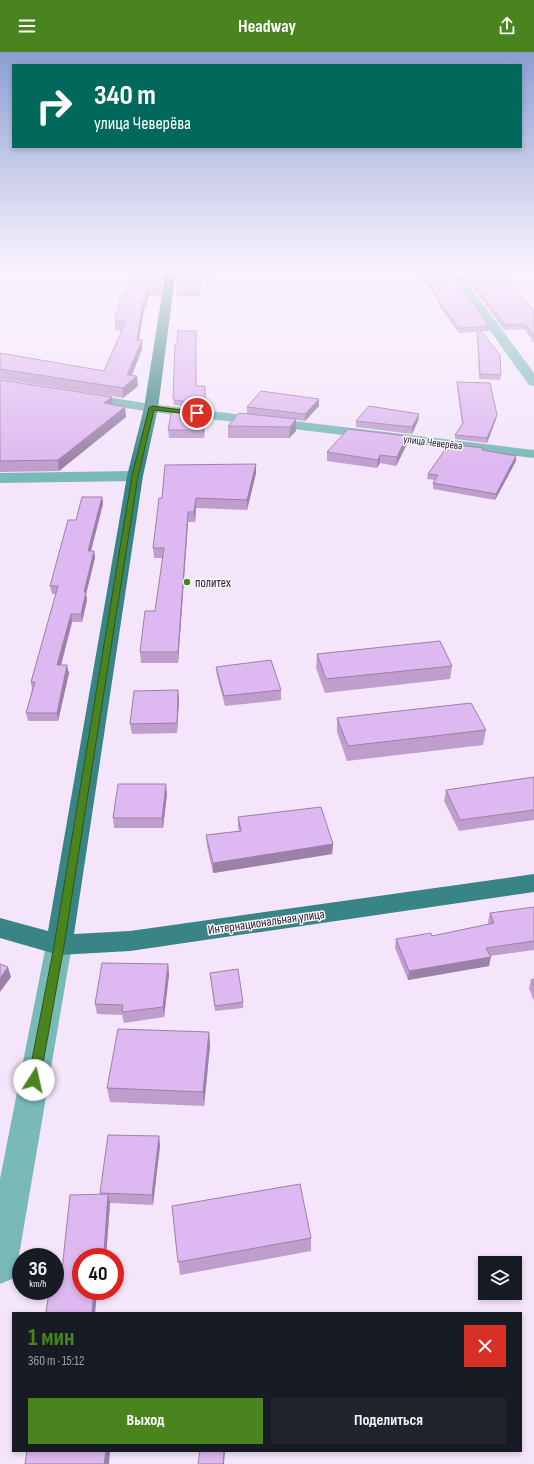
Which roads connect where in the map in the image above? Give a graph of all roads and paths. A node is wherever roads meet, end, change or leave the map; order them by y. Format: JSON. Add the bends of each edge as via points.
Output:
{"nodes":[{"id":1,"x":162,"y":335,"type":"edge"},
{"id":2,"x":499,"y":335,"type":"edge"},
{"id":3,"x":534,"y":382,"type":"edge"},
{"id":4,"x":68,"y":395,"type":"edge"},
{"id":5,"x":152,"y":408,"type":"junction"},
{"id":6,"x":534,"y":454,"type":"edge"},
{"id":7,"x":135,"y":476,"type":"junction"},
{"id":8,"x":0,"y":478,"type":"edge"},
{"id":9,"x":534,"y":883,"type":"edge"},
{"id":10,"x":0,"y":928,"type":"edge"},
{"id":11,"x":59,"y":946,"type":"junction"},
{"id":12,"x":0,"y":1267,"type":"edge"}],
"edges":[{"from":1,"to":5,"type":"main road"},
{"from":2,"to":3,"type":"street"},
{"from":4,"to":5,"type":"street","name":"улица Чеверёва"},
{"from":5,"to":6,"type":"street","name":"улица Чеверёва"},
{"from":5,"to":7,"type":"main road"},
{"from":7,"to":8,"type":"street"},
{"from":7,"to":11,"type":"main road"},
{"from":9,"to":11,"type":"main road","name":"Интернациональная улица","via":[[130,941]]},
{"from":10,"to":11,"type":"main road","name":"Интернациональная улица"},
{"from":11,"to":12,"type":"street"}]}
